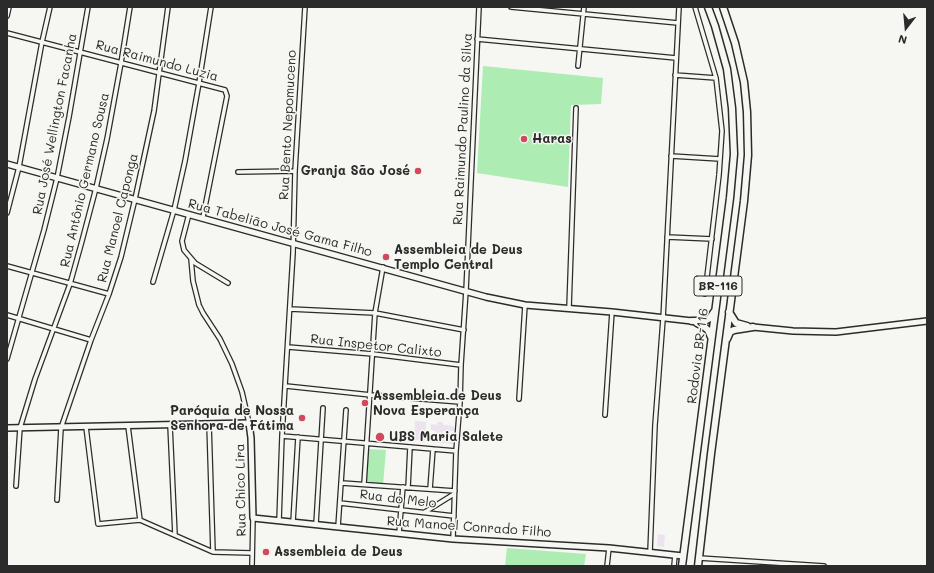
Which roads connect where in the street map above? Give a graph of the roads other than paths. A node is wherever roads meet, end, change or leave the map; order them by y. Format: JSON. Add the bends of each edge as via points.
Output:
{"nodes":[{"id":1,"x":9,"y":7,"type":"edge"},
{"id":2,"x":50,"y":7,"type":"edge"},
{"id":3,"x":88,"y":7,"type":"edge"},
{"id":4,"x":130,"y":7,"type":"edge"},
{"id":5,"x":168,"y":7,"type":"edge"},
{"id":6,"x":210,"y":7,"type":"edge"},
{"id":7,"x":305,"y":7,"type":"edge"},
{"id":8,"x":479,"y":7,"type":"edge"},
{"id":9,"x":511,"y":7,"type":"edge"},
{"id":10,"x":584,"y":7,"type":"edge"},
{"id":11,"x":679,"y":7,"type":"edge"},
{"id":12,"x":695,"y":7,"type":"edge"},
{"id":13,"x":708,"y":7,"type":"edge"},
{"id":14,"x":723,"y":7,"type":"edge"},
{"id":15,"x":583,"y":14,"type":"junction"},
{"id":16,"x":7,"y":16,"type":"edge"},
{"id":17,"x":678,"y":23,"type":"junction"},
{"id":18,"x":7,"y":32,"type":"edge"},
{"id":19,"x":477,"y":39,"type":"junction"},
{"id":20,"x":42,"y":42,"type":"junction"},
{"id":21,"x":580,"y":49,"type":"junction"},
{"id":22,"x":80,"y":52,"type":"junction"},
{"id":23,"x":676,"y":58,"type":"junction"},
{"id":24,"x":121,"y":62,"type":"junction"},
{"id":25,"x":578,"y":66,"type":"dead end"},
{"id":26,"x":159,"y":72,"type":"junction"},
{"id":27,"x":675,"y":75,"type":"junction"},
{"id":28,"x":716,"y":78,"type":"junction"},
{"id":29,"x":199,"y":83,"type":"junction"},
{"id":30,"x":576,"y":108,"type":"dead end"},
{"id":31,"x":671,"y":156,"type":"junction"},
{"id":32,"x":720,"y":159,"type":"junction"},
{"id":33,"x":7,"y":164,"type":"edge"},
{"id":34,"x":19,"y":167,"type":"junction"},
{"id":35,"x":295,"y":171,"type":"junction"},
{"id":36,"x":238,"y":172,"type":"dead end"},
{"id":37,"x":57,"y":178,"type":"junction"},
{"id":38,"x":96,"y":188,"type":"junction"},
{"id":39,"x":135,"y":199,"type":"junction"},
{"id":40,"x":174,"y":210,"type":"junction"},
{"id":41,"x":7,"y":213,"type":"edge"},
{"id":42,"x":189,"y":214,"type":"junction"},
{"id":43,"x":203,"y":217,"type":"junction"},
{"id":44,"x":667,"y":237,"type":"junction"},
{"id":45,"x":712,"y":238,"type":"junction"},
{"id":46,"x":293,"y":244,"type":"junction"},
{"id":47,"x":191,"y":259,"type":"junction"},
{"id":48,"x":7,"y":266,"type":"edge"},
{"id":49,"x":383,"y":267,"type":"junction"},
{"id":50,"x":32,"y":273,"type":"junction"},
{"id":51,"x":153,"y":282,"type":"dead end"},
{"id":52,"x":228,"y":283,"type":"dead end"},
{"id":53,"x":70,"y":284,"type":"junction"},
{"id":54,"x":466,"y":291,"type":"junction"},
{"id":55,"x":109,"y":294,"type":"junction"},
{"id":56,"x":705,"y":294,"type":"dead end"},
{"id":57,"x":526,"y":304,"type":"junction"},
{"id":58,"x":569,"y":308,"type":"junction"},
{"id":59,"x":290,"y":309,"type":"junction"},
{"id":60,"x":714,"y":311,"type":"junction"},
{"id":61,"x":612,"y":312,"type":"junction"},
{"id":62,"x":729,"y":312,"type":"junction"},
{"id":63,"x":375,"y":313,"type":"junction"},
{"id":64,"x":7,"y":315,"type":"edge"},
{"id":65,"x":18,"y":319,"type":"junction"},
{"id":66,"x":663,"y":319,"type":"junction"},
{"id":67,"x":692,"y":321,"type":"junction"},
{"id":68,"x":927,"y":321,"type":"edge"},
{"id":69,"x":753,"y":327,"type":"junction"},
{"id":70,"x":53,"y":329,"type":"junction"},
{"id":71,"x":464,"y":330,"type":"junction"},
{"id":72,"x":711,"y":337,"type":"junction"},
{"id":73,"x":91,"y":340,"type":"junction"},
{"id":74,"x":725,"y":342,"type":"junction"},
{"id":75,"x":288,"y":347,"type":"junction"},
{"id":76,"x":373,"y":354,"type":"junction"},
{"id":77,"x":7,"y":360,"type":"edge"},
{"id":78,"x":461,"y":365,"type":"junction"},
{"id":79,"x":286,"y":386,"type":"junction"},
{"id":80,"x":370,"y":395,"type":"junction"},
{"id":81,"x":519,"y":399,"type":"dead end"},
{"id":82,"x":460,"y":402,"type":"junction"},
{"id":83,"x":323,"y":408,"type":"dead end"},
{"id":84,"x":346,"y":410,"type":"dead end"},
{"id":85,"x":605,"y":415,"type":"dead end"},
{"id":86,"x":249,"y":423,"type":"junction"},
{"id":87,"x":209,"y":424,"type":"junction"},
{"id":88,"x":170,"y":425,"type":"junction"},
{"id":89,"x":128,"y":426,"type":"junction"},
{"id":90,"x":86,"y":427,"type":"junction"},
{"id":91,"x":7,"y":428,"type":"edge"},
{"id":92,"x":20,"y":428,"type":"junction"},
{"id":93,"x":61,"y":428,"type":"junction"},
{"id":94,"x":282,"y":436,"type":"junction"},
{"id":95,"x":298,"y":437,"type":"junction"},
{"id":96,"x":321,"y":439,"type":"junction"},
{"id":97,"x":344,"y":441,"type":"junction"},
{"id":98,"x":367,"y":443,"type":"junction"},
{"id":99,"x":410,"y":447,"type":"junction"},
{"id":100,"x":433,"y":449,"type":"junction"},
{"id":101,"x":456,"y":451,"type":"junction"},
{"id":102,"x":342,"y":483,"type":"junction"},
{"id":103,"x":364,"y":484,"type":"junction"},
{"id":104,"x":16,"y":486,"type":"dead end"},
{"id":105,"x":403,"y":487,"type":"junction"},
{"id":106,"x":408,"y":488,"type":"junction"},
{"id":107,"x":430,"y":489,"type":"junction"},
{"id":108,"x":454,"y":492,"type":"junction"},
{"id":109,"x":57,"y":500,"type":"dead end"},
{"id":110,"x":340,"y":502,"type":"junction"},
{"id":111,"x":401,"y":509,"type":"junction"},
{"id":112,"x":426,"y":512,"type":"junction"},
{"id":113,"x":454,"y":516,"type":"junction"},
{"id":114,"x":253,"y":518,"type":"junction"},
{"id":115,"x":140,"y":520,"type":"junction"},
{"id":116,"x":279,"y":520,"type":"junction"},
{"id":117,"x":293,"y":522,"type":"junction"},
{"id":118,"x":316,"y":524,"type":"junction"},
{"id":119,"x":338,"y":526,"type":"junction"},
{"id":120,"x":398,"y":533,"type":"junction"},
{"id":121,"x":175,"y":534,"type":"junction"},
{"id":122,"x":453,"y":539,"type":"junction"},
{"id":123,"x":609,"y":548,"type":"junction"},
{"id":124,"x":213,"y":552,"type":"junction"},
{"id":125,"x":650,"y":552,"type":"junction"},
{"id":126,"x":252,"y":553,"type":"junction"},
{"id":127,"x":675,"y":555,"type":"junction"},
{"id":128,"x":683,"y":556,"type":"junction"},
{"id":129,"x":698,"y":563,"type":"edge"},
{"id":130,"x":252,"y":566,"type":"edge"},
{"id":131,"x":606,"y":566,"type":"edge"},
{"id":132,"x":674,"y":566,"type":"edge"},
{"id":133,"x":682,"y":566,"type":"edge"},
{"id":134,"x":824,"y":566,"type":"edge"}],
"edges":[{"from":1,"to":16,"type":"street"},
{"from":2,"to":20,"type":"street"},
{"from":3,"to":22,"type":"street","name":"Rua José Wellington Facanha"},
{"from":4,"to":24,"type":"street","name":"Rua Antônio Germano Sousa"},
{"from":5,"to":26,"type":"street","name":"Rua Manoel Caponga"},
{"from":6,"to":29,"type":"street"},
{"from":7,"to":35,"type":"street","name":"Rua Bento Nepomuceno"},
{"from":8,"to":19,"type":"street","name":"Rua Raimundo Paulino da Silva"},
{"from":9,"to":15,"type":"street"},
{"from":10,"to":15,"type":"street"},
{"from":11,"to":17,"type":"street"},
{"from":12,"to":28,"type":"street"},
{"from":13,"to":60,"type":"highway","name":"Rodovia BR-116","number":"BR-116","via":[[727,69],[734,143],[730,198]]},
{"from":14,"to":62,"type":"highway","name":"Rodovia BR-116","number":"BR-116","via":[[737,49],[744,82],[749,134],[746,179]]},
{"from":15,"to":17,"type":"street"},
{"from":15,"to":21,"type":"street"},
{"from":17,"to":23,"type":"street"},
{"from":18,"to":20,"type":"street","name":"Rua Raimundo Luzia"},
{"from":19,"to":21,"type":"street"},
{"from":19,"to":54,"type":"street","name":"Rua Raimundo Paulino da Silva"},
{"from":20,"to":22,"type":"street","name":"Rua Raimundo Luzia"},
{"from":20,"to":34,"type":"street"},
{"from":21,"to":23,"type":"street"},
{"from":21,"to":25,"type":"street"},
{"from":22,"to":24,"type":"street","name":"Rua Raimundo Luzia"},
{"from":22,"to":37,"type":"street","name":"Rua José Wellington Facanha"},
{"from":23,"to":27,"type":"street"},
{"from":24,"to":26,"type":"street","name":"Rua Raimundo Luzia"},
{"from":24,"to":38,"type":"street","name":"Rua Antônio Germano Sousa"},
{"from":26,"to":29,"type":"street","name":"Rua Raimundo Luzia"},
{"from":26,"to":39,"type":"street","name":"Rua Manoel Caponga","via":[[154,111]]},
{"from":27,"to":28,"type":"street"},
{"from":27,"to":31,"type":"street"},
{"from":28,"to":32,"type":"street","via":[[722,121]]},
{"from":29,"to":40,"type":"street"},
{"from":29,"to":43,"type":"street","name":"Rua Raimundo Luzia","via":[[227,92]]},
{"from":30,"to":58,"type":"street"},
{"from":31,"to":32,"type":"street"},
{"from":31,"to":44,"type":"street"},
{"from":32,"to":45,"type":"street"},
{"from":33,"to":34,"type":"street","name":"Rua Tabelião José Gama Filho"},
{"from":34,"to":37,"type":"street","name":"Rua Tabelião José Gama Filho"},
{"from":34,"to":41,"type":"street"},
{"from":35,"to":36,"type":"street"},
{"from":35,"to":46,"type":"street","name":"Rua Bento Nepomuceno"},
{"from":37,"to":38,"type":"street","name":"Rua Tabelião José Gama Filho"},
{"from":37,"to":50,"type":"street","name":"Rua José Wellington Facanha"},
{"from":38,"to":39,"type":"street","name":"Rua Tabelião José Gama Filho"},
{"from":38,"to":53,"type":"street","name":"Rua Antônio Germano Sousa"},
{"from":39,"to":40,"type":"street","name":"Rua Tabelião José Gama Filho"},
{"from":39,"to":55,"type":"street","name":"Rua Manoel Caponga"},
{"from":40,"to":42,"type":"street","name":"Rua Tabelião José Gama Filho"},
{"from":40,"to":51,"type":"street"},
{"from":42,"to":43,"type":"street","name":"Rua Tabelião José Gama Filho"},
{"from":42,"to":47,"type":"street","name":"Rua Chico Lira","via":[[182,241],[184,250]]},
{"from":43,"to":46,"type":"street","name":"Rua Tabelião José Gama Filho"},
{"from":44,"to":45,"type":"street"},
{"from":44,"to":66,"type":"street"},
{"from":45,"to":56,"type":"street"},
{"from":46,"to":49,"type":"street","name":"Rua Tabelião José Gama Filho"},
{"from":46,"to":59,"type":"street","name":"Rua Bento Nepomuceno"},
{"from":47,"to":52,"type":"street"},
{"from":47,"to":86,"type":"street","name":"Rua Chico Lira","via":[[199,305],[232,364]]},
{"from":48,"to":50,"type":"street"},
{"from":49,"to":54,"type":"street","name":"Rua Tabelião José Gama Filho"},
{"from":49,"to":63,"type":"street"},
{"from":50,"to":53,"type":"street"},
{"from":50,"to":65,"type":"street","name":"Rua José Wellington Facanha"},
{"from":53,"to":55,"type":"street"},
{"from":53,"to":70,"type":"street","name":"Rua Antônio Germano Sousa"},
{"from":54,"to":57,"type":"street","name":"Rua Tabelião José Gama Filho"},
{"from":54,"to":71,"type":"street","name":"Rua Raimundo Paulino da Silva"},
{"from":55,"to":73,"type":"street","name":"Rua Manoel Caponga"},
{"from":57,"to":58,"type":"street","name":"Rua Tabelião José Gama Filho"},
{"from":57,"to":81,"type":"street"},
{"from":58,"to":61,"type":"street","name":"Rua Tabelião José Gama Filho"},
{"from":59,"to":63,"type":"street"},
{"from":59,"to":75,"type":"street","name":"Rua Bento Nepomuceno"},
{"from":60,"to":67,"type":"highway","via":[[705,321]]},
{"from":60,"to":72,"type":"highway","name":"Rodovia BR-116","number":"BR-116"},
{"from":61,"to":66,"type":"street","name":"Rua Tabelião José Gama Filho"},
{"from":61,"to":85,"type":"street"},
{"from":62,"to":69,"type":"highway","via":[[737,324]]},
{"from":62,"to":74,"type":"highway","name":"Rodovia BR-116","number":"BR-116"},
{"from":63,"to":71,"type":"street"},
{"from":63,"to":76,"type":"street"},
{"from":64,"to":65,"type":"street"},
{"from":65,"to":70,"type":"street"},
{"from":65,"to":77,"type":"street","name":"Rua José Wellington Facanha"},
{"from":66,"to":67,"type":"street","name":"Rua Tabelião José Gama Filho"},
{"from":66,"to":125,"type":"street","via":[[655,425]]},
{"from":67,"to":72,"type":"highway","via":[[708,330]]},
{"from":68,"to":69,"type":"street","via":[[836,332]]},
{"from":69,"to":74,"type":"highway","via":[[730,332]]},
{"from":70,"to":73,"type":"street"},
{"from":70,"to":92,"type":"street","name":"Rua Antônio Germano Sousa"},
{"from":71,"to":78,"type":"street","name":"Rua Raimundo Paulino da Silva"},
{"from":72,"to":128,"type":"highway","name":"Rodovia BR-116","number":"BR-116"},
{"from":73,"to":93,"type":"street","name":"Rua Manoel Caponga"},
{"from":74,"to":129,"type":"highway","name":"Rodovia BR-116","number":"BR-116"},
{"from":75,"to":76,"type":"street","name":"Rua Inspetor Calixto"},
{"from":75,"to":79,"type":"street","name":"Rua Bento Nepomuceno"},
{"from":76,"to":78,"type":"street","name":"Rua Inspetor Calixto"},
{"from":76,"to":80,"type":"street"},
{"from":78,"to":82,"type":"street","name":"Rua Raimundo Paulino da Silva"},
{"from":79,"to":80,"type":"street"},
{"from":79,"to":94,"type":"street","name":"Rua Bento Nepomuceno"},
{"from":80,"to":82,"type":"street"},
{"from":80,"to":98,"type":"street"},
{"from":82,"to":101,"type":"street","name":"Rua Raimundo Paulino da Silva"},
{"from":83,"to":96,"type":"street"},
{"from":84,"to":97,"type":"street"},
{"from":86,"to":87,"type":"street"},
{"from":86,"to":114,"type":"street","name":"Rua Chico Lira"},
{"from":87,"to":88,"type":"street"},
{"from":87,"to":124,"type":"street"},
{"from":88,"to":89,"type":"street"},
{"from":88,"to":121,"type":"street"},
{"from":89,"to":90,"type":"street"},
{"from":89,"to":115,"type":"street"},
{"from":90,"to":93,"type":"street"},
{"from":90,"to":115,"type":"street","via":[[98,524]]},
{"from":91,"to":92,"type":"street"},
{"from":92,"to":93,"type":"street"},
{"from":92,"to":104,"type":"street","name":"Rua Antônio Germano Sousa"},
{"from":93,"to":109,"type":"street","name":"Rua Manoel Caponga"},
{"from":94,"to":95,"type":"street"},
{"from":94,"to":116,"type":"street","name":"Rua Bento Nepomuceno"},
{"from":95,"to":96,"type":"street"},
{"from":95,"to":117,"type":"street"},
{"from":96,"to":97,"type":"street"},
{"from":96,"to":118,"type":"street"},
{"from":97,"to":98,"type":"street"},
{"from":97,"to":102,"type":"street"},
{"from":98,"to":99,"type":"street"},
{"from":98,"to":103,"type":"street"},
{"from":99,"to":100,"type":"street"},
{"from":99,"to":106,"type":"street"},
{"from":100,"to":101,"type":"street"},
{"from":100,"to":107,"type":"street"},
{"from":101,"to":108,"type":"street","name":"Rua Raimundo Paulino da Silva"},
{"from":102,"to":103,"type":"street"},
{"from":102,"to":110,"type":"street"},
{"from":103,"to":105,"type":"street"},
{"from":105,"to":106,"type":"street"},
{"from":105,"to":111,"type":"street"},
{"from":106,"to":107,"type":"street"},
{"from":107,"to":108,"type":"street"},
{"from":108,"to":112,"type":"street"},
{"from":108,"to":113,"type":"street","name":"Rua Raimundo Paulino da Silva"},
{"from":110,"to":111,"type":"street","name":"Rua do Melo"},
{"from":110,"to":119,"type":"street"},
{"from":111,"to":112,"type":"street","name":"Rua do Melo"},
{"from":111,"to":120,"type":"street"},
{"from":112,"to":113,"type":"street","name":"Rua do Melo"},
{"from":113,"to":122,"type":"street","name":"Rua Raimundo Paulino da Silva"},
{"from":114,"to":116,"type":"street","name":"Rua Manoel Conrado Filho"},
{"from":114,"to":126,"type":"street","name":"Rua Chico Lira"},
{"from":115,"to":121,"type":"street"},
{"from":116,"to":117,"type":"street","name":"Rua Manoel Conrado Filho"},
{"from":117,"to":118,"type":"street","name":"Rua Manoel Conrado Filho"},
{"from":118,"to":119,"type":"street","name":"Rua Manoel Conrado Filho"},
{"from":119,"to":120,"type":"street","name":"Rua Manoel Conrado Filho"},
{"from":120,"to":122,"type":"street","name":"Rua Manoel Conrado Filho"},
{"from":121,"to":124,"type":"street"},
{"from":122,"to":123,"type":"street","name":"Rua Manoel Conrado Filho"},
{"from":123,"to":125,"type":"street","name":"Rua Manoel Conrado Filho"},
{"from":123,"to":131,"type":"street"},
{"from":124,"to":126,"type":"street"},
{"from":125,"to":127,"type":"street","name":"Rua Manoel Conrado Filho"},
{"from":126,"to":130,"type":"street","name":"Rua Chico Lira"},
{"from":127,"to":128,"type":"street","name":"Rua Manoel Conrado Filho"},
{"from":127,"to":132,"type":"street"},
{"from":128,"to":133,"type":"highway","name":"Rodovia BR-116","number":"BR-116"},
{"from":129,"to":134,"type":"street"}]}
